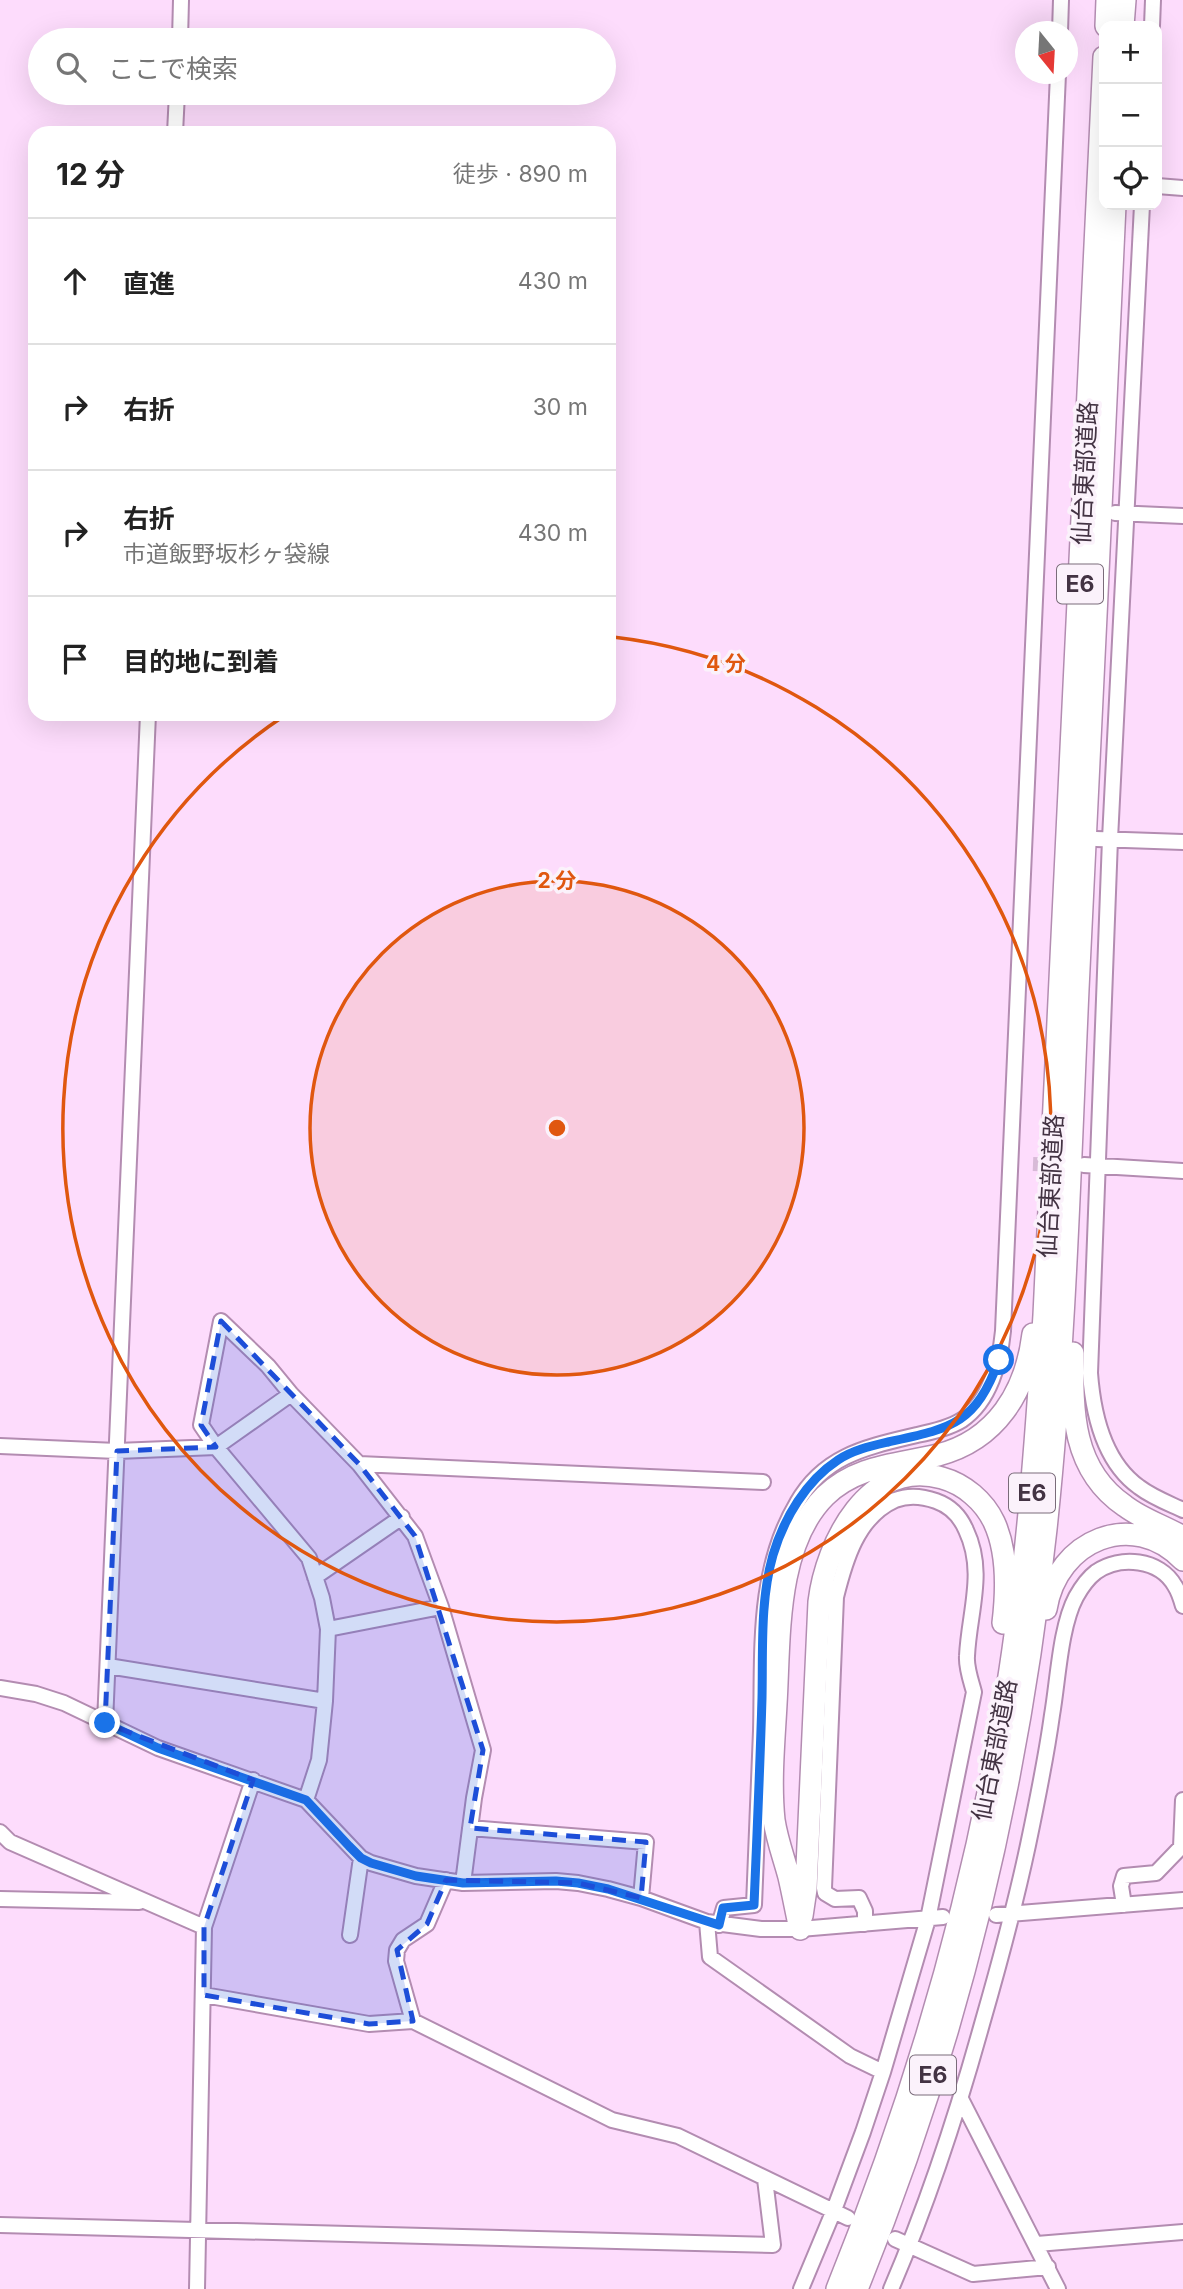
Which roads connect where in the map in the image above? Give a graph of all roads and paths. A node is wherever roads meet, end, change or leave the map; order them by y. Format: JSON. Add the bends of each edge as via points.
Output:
{"nodes":[{"id":1,"x":181,"y":0,"type":"edge"},
{"id":2,"x":1061,"y":0,"type":"edge"},
{"id":3,"x":1107,"y":0,"type":"edge"},
{"id":4,"x":1125,"y":0,"type":"edge"},
{"id":5,"x":1153,"y":0,"type":"edge"},
{"id":6,"x":1060,"y":21,"type":"edge"},
{"id":7,"x":1106,"y":21,"type":"edge"},
{"id":8,"x":1123,"y":21,"type":"edge"},
{"id":9,"x":1152,"y":21,"type":"edge"},
{"id":10,"x":180,"y":28,"type":"edge"},
{"id":11,"x":1058,"y":84,"type":"edge"},
{"id":12,"x":1103,"y":84,"type":"edge"},
{"id":13,"x":176,"y":105,"type":"edge"},
{"id":14,"x":175,"y":126,"type":"edge"},
{"id":15,"x":1162,"y":186,"type":"edge"},
{"id":16,"x":1183,"y":188,"type":"edge"},
{"id":17,"x":1115,"y":210,"type":"edge"},
{"id":18,"x":1142,"y":210,"type":"edge"},
{"id":19,"x":1121,"y":513,"type":"junction"},
{"id":20,"x":1183,"y":516,"type":"edge"},
{"id":21,"x":148,"y":721,"type":"edge"},
{"id":22,"x":1103,"y":839,"type":"junction"},
{"id":23,"x":1183,"y":842,"type":"edge"},
{"id":24,"x":1064,"y":1110,"type":"junction"},
{"id":25,"x":1091,"y":1166,"type":"junction"},
{"id":26,"x":1183,"y":1171,"type":"edge"},
{"id":27,"x":290,"y":1394,"type":"junction"},
{"id":28,"x":0,"y":1446,"type":"edge"},
{"id":29,"x":216,"y":1447,"type":"junction"},
{"id":30,"x":117,"y":1451,"type":"junction"},
{"id":31,"x":359,"y":1464,"type":"junction"},
{"id":32,"x":763,"y":1482,"type":"dead end"},
{"id":33,"x":1183,"y":1510,"type":"edge"},
{"id":34,"x":402,"y":1517,"type":"junction"},
{"id":35,"x":1183,"y":1537,"type":"edge"},
{"id":36,"x":1183,"y":1560,"type":"edge"},
{"id":37,"x":315,"y":1577,"type":"junction"},
{"id":38,"x":1183,"y":1606,"type":"edge"},
{"id":39,"x":441,"y":1607,"type":"junction"},
{"id":40,"x":328,"y":1629,"type":"junction"},
{"id":41,"x":108,"y":1666,"type":"junction"},
{"id":42,"x":0,"y":1688,"type":"edge"},
{"id":43,"x":325,"y":1700,"type":"junction"},
{"id":44,"x":105,"y":1723,"type":"junction"},
{"id":45,"x":253,"y":1780,"type":"junction"},
{"id":46,"x":306,"y":1800,"type":"junction"},
{"id":47,"x":1183,"y":1800,"type":"edge"},
{"id":48,"x":470,"y":1828,"type":"junction"},
{"id":49,"x":0,"y":1832,"type":"edge"},
{"id":50,"x":992,"y":1856,"type":"junction"},
{"id":51,"x":361,"y":1858,"type":"junction"},
{"id":52,"x":971,"y":1871,"type":"junction"},
{"id":53,"x":446,"y":1880,"type":"junction"},
{"id":54,"x":463,"y":1883,"type":"junction"},
{"id":55,"x":641,"y":1898,"type":"junction"},
{"id":56,"x":0,"y":1899,"type":"edge"},
{"id":57,"x":1183,"y":1900,"type":"edge"},
{"id":58,"x":147,"y":1902,"type":"junction"},
{"id":59,"x":1124,"y":1905,"type":"junction"},
{"id":60,"x":1014,"y":1913,"type":"junction"},
{"id":61,"x":996,"y":1915,"type":"dead end"},
{"id":62,"x":943,"y":1917,"type":"dead end"},
{"id":63,"x":928,"y":1919,"type":"junction"},
{"id":64,"x":713,"y":1923,"type":"junction"},
{"id":65,"x":865,"y":1924,"type":"junction"},
{"id":66,"x":204,"y":1927,"type":"junction"},
{"id":67,"x":800,"y":1929,"type":"junction"},
{"id":68,"x":350,"y":1935,"type":"dead end"},
{"id":69,"x":204,"y":1995,"type":"junction"},
{"id":70,"x":413,"y":2021,"type":"junction"},
{"id":71,"x":883,"y":2072,"type":"junction"},
{"id":72,"x":961,"y":2099,"type":"junction"},
{"id":73,"x":765,"y":2179,"type":"junction"},
{"id":74,"x":834,"y":2210,"type":"junction"},
{"id":75,"x":848,"y":2218,"type":"dead end"},
{"id":76,"x":0,"y":2225,"type":"edge"},
{"id":77,"x":198,"y":2229,"type":"junction"},
{"id":78,"x":1183,"y":2232,"type":"edge"},
{"id":79,"x":895,"y":2239,"type":"dead end"},
{"id":80,"x":1037,"y":2244,"type":"junction"},
{"id":81,"x":910,"y":2245,"type":"junction"},
{"id":82,"x":1048,"y":2267,"type":"junction"},
{"id":83,"x":197,"y":2289,"type":"edge"},
{"id":84,"x":801,"y":2289,"type":"edge"},
{"id":85,"x":837,"y":2289,"type":"edge"},
{"id":86,"x":856,"y":2289,"type":"edge"},
{"id":87,"x":891,"y":2289,"type":"edge"},
{"id":88,"x":1058,"y":2289,"type":"edge"}],
"edges":[{"from":1,"to":10,"type":"street"},
{"from":2,"to":6,"type":"street"},
{"from":3,"to":7,"type":"highway"},
{"from":4,"to":8,"type":"highway"},
{"from":5,"to":9,"type":"street"},
{"from":11,"to":64,"type":"street","via":[[999,1360],[981,1400],[962,1420],[841,1458],[825,1469],[797,1503],[774,1554],[764,1616],[754,1905],[723,1908]]},
{"from":12,"to":24,"type":"highway","name":"仙台東部道路","number":"E6"},
{"from":13,"to":14,"type":"street"},
{"from":15,"to":16,"type":"street"},
{"from":17,"to":24,"type":"highway","name":"仙台東部道路","number":"E6"},
{"from":18,"to":19,"type":"street"},
{"from":19,"to":20,"type":"street"},
{"from":19,"to":22,"type":"street"},
{"from":21,"to":30,"type":"street"},
{"from":22,"to":23,"type":"street"},
{"from":22,"to":25,"type":"street"},
{"from":24,"to":35,"type":"highway","via":[[1074,1294],[1072,1391],[1082,1453],[1095,1479],[1113,1498]]},
{"from":24,"to":50,"type":"highway","name":"仙台東部道路","number":"E6","via":[[1057,1398],[1046,1531],[1024,1689]]},
{"from":24,"to":52,"type":"highway","name":"仙台東部道路","number":"E6","via":[[1028,1531],[1007,1689]]},
{"from":24,"to":67,"type":"highway","via":[[1031,1345],[1008,1406],[971,1443],[862,1472],[835,1488],[814,1511],[790,1561],[780,1613],[773,1808]]},
{"from":25,"to":26,"type":"street"},
{"from":25,"to":33,"type":"street","via":[[1090,1373],[1096,1414],[1122,1472],[1149,1493]]},
{"from":27,"to":29,"type":"street"},
{"from":27,"to":29,"type":"street","via":[[221,1321],[201,1425]]},
{"from":27,"to":31,"type":"street"},
{"from":28,"to":30,"type":"street"},
{"from":29,"to":30,"type":"street"},
{"from":29,"to":37,"type":"street","via":[[309,1558]]},
{"from":30,"to":41,"type":"street"},
{"from":31,"to":32,"type":"street"},
{"from":31,"to":34,"type":"street"},
{"from":34,"to":37,"type":"street"},
{"from":34,"to":39,"type":"street","via":[[415,1536]]},
{"from":36,"to":50,"type":"highway","via":[[1155,1539],[1123,1534],[1091,1542],[1057,1574],[1046,1603],[1017,1775]]},
{"from":37,"to":40,"type":"street"},
{"from":38,"to":60,"type":"street","via":[[1166,1575],[1144,1563],[1115,1563],[1095,1573],[1076,1597],[1065,1630],[1046,1758]]},
{"from":39,"to":40,"type":"street"},
{"from":39,"to":48,"type":"street","via":[[483,1750]]},
{"from":40,"to":43,"type":"street"},
{"from":41,"to":43,"type":"street"},
{"from":41,"to":44,"type":"street"},
{"from":42,"to":44,"type":"street","via":[[64,1703]]},
{"from":43,"to":46,"type":"street","via":[[319,1760]]},
{"from":44,"to":45,"type":"street","via":[[158,1748]]},
{"from":45,"to":46,"type":"street"},
{"from":45,"to":66,"type":"street"},
{"from":46,"to":51,"type":"street"},
{"from":47,"to":59,"type":"street","via":[[1181,1847],[1156,1873],[1124,1876]]},
{"from":48,"to":54,"type":"street"},
{"from":48,"to":55,"type":"street","via":[[646,1842]]},
{"from":49,"to":58,"type":"street","via":[[10,1842]]},
{"from":50,"to":86,"type":"highway","name":"仙台東部道路","number":"E6","via":[[931,2082]]},
{"from":51,"to":53,"type":"street","via":[[416,1876]]},
{"from":51,"to":68,"type":"street"},
{"from":52,"to":67,"type":"highway","via":[[1004,1614],[1002,1549],[994,1522],[971,1493],[936,1476],[910,1476],[887,1482],[858,1507],[829,1561],[821,1589],[806,1889]]},
{"from":52,"to":85,"type":"highway","name":"仙台東部道路","number":"E6","via":[[915,2074]]},
{"from":53,"to":54,"type":"street"},
{"from":53,"to":70,"type":"street","via":[[427,1924],[403,1940],[397,1950]]},
{"from":54,"to":55,"type":"street","via":[[556,1881]]},
{"from":55,"to":64,"type":"street"},
{"from":56,"to":58,"type":"street"},
{"from":57,"to":59,"type":"street"},
{"from":58,"to":66,"type":"street"},
{"from":59,"to":60,"type":"street"},
{"from":60,"to":61,"type":"street"},
{"from":60,"to":72,"type":"street"},
{"from":62,"to":63,"type":"street"},
{"from":63,"to":65,"type":"street"},
{"from":63,"to":65,"type":"street","via":[[974,1692],[967,1659],[977,1580],[975,1552],[963,1523],[941,1503],[917,1496],[895,1500],[868,1521],[854,1541],[836,1597],[824,1888],[835,1899],[859,1898]]},
{"from":63,"to":71,"type":"street"},
{"from":64,"to":67,"type":"street"},
{"from":64,"to":71,"type":"street","via":[[710,1957],[850,2056]]},
{"from":65,"to":67,"type":"street"},
{"from":66,"to":69,"type":"street"},
{"from":69,"to":70,"type":"street","via":[[369,2024]]},
{"from":69,"to":77,"type":"street"},
{"from":70,"to":73,"type":"street","via":[[612,2120],[678,2136]]},
{"from":71,"to":74,"type":"street"},
{"from":72,"to":80,"type":"street"},
{"from":72,"to":81,"type":"street"},
{"from":73,"to":74,"type":"street"},
{"from":73,"to":77,"type":"street","via":[[772,2245]]},
{"from":74,"to":75,"type":"street"},
{"from":74,"to":84,"type":"street"},
{"from":76,"to":77,"type":"street"},
{"from":77,"to":83,"type":"street"},
{"from":78,"to":80,"type":"street"},
{"from":79,"to":81,"type":"street"},
{"from":80,"to":82,"type":"street"},
{"from":81,"to":82,"type":"street","via":[[973,2274]]},
{"from":81,"to":87,"type":"street"},
{"from":82,"to":88,"type":"street"}]}
